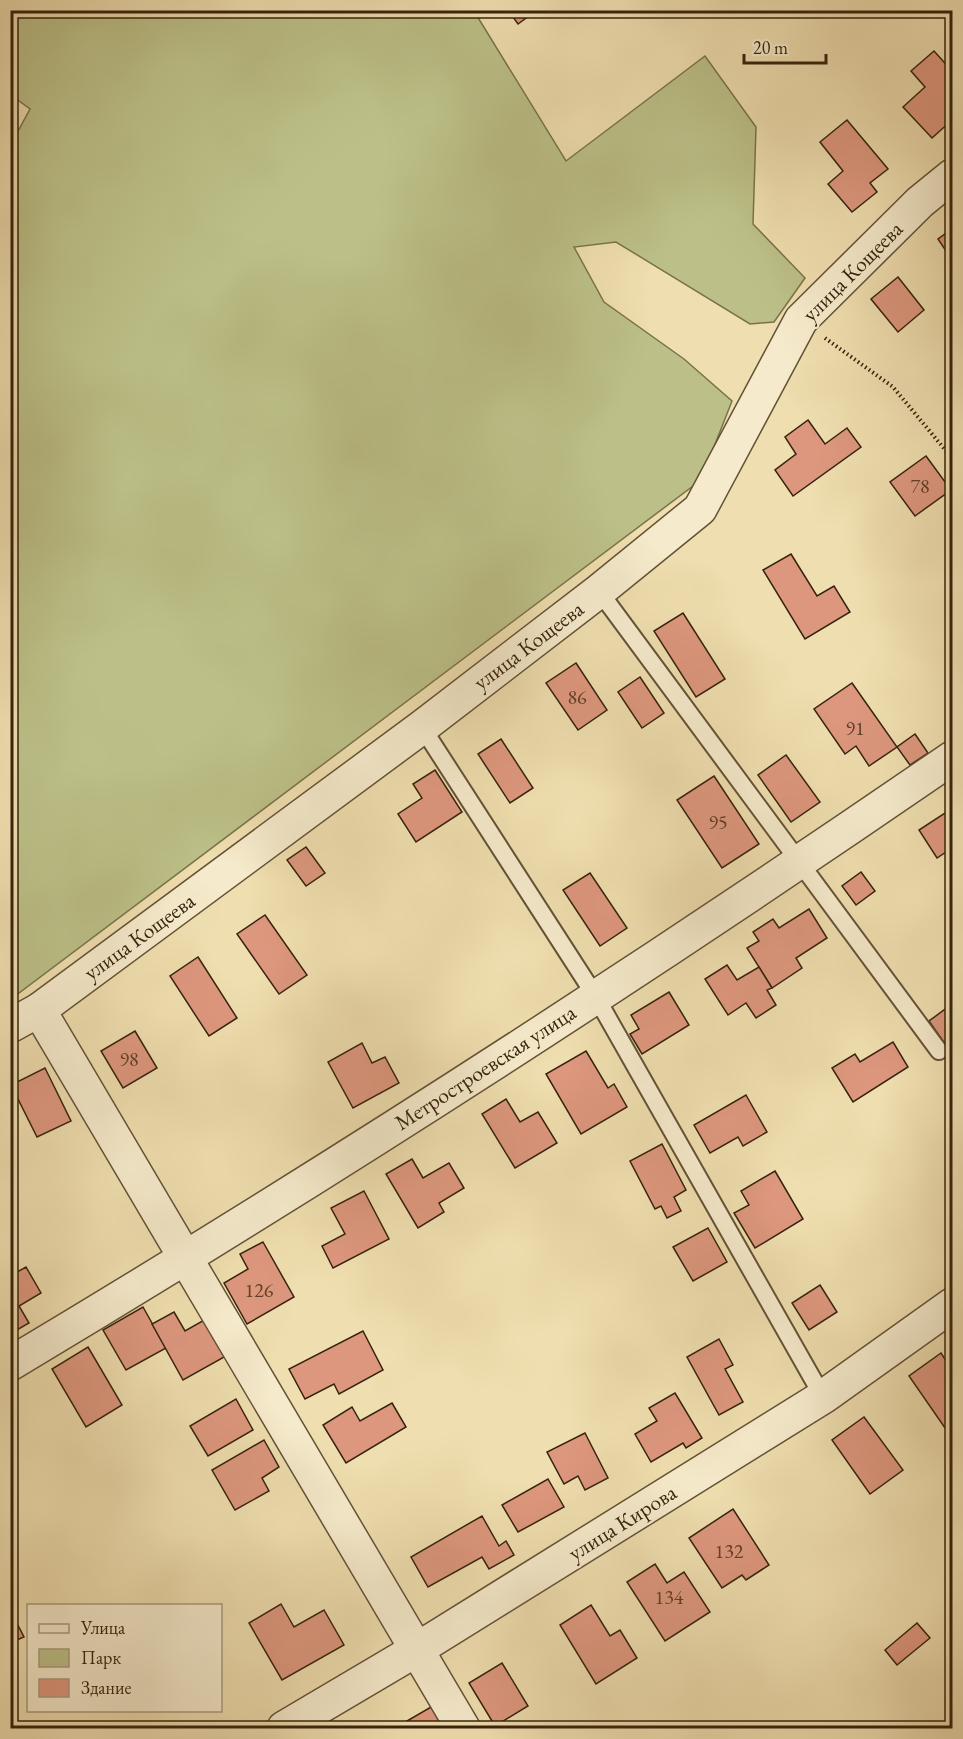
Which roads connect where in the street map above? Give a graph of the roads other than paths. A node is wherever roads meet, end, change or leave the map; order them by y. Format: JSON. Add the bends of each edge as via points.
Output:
{"nodes":[{"id":1,"x":952,"y":176,"type":"edge"},
{"id":2,"x":599,"y":591,"type":"junction"},
{"id":3,"x":422,"y":727,"type":"junction"},
{"id":4,"x":952,"y":758,"type":"edge"},
{"id":5,"x":799,"y":864,"type":"junction"},
{"id":6,"x":596,"y":997,"type":"junction"},
{"id":7,"x":39,"y":1010,"type":"junction"},
{"id":8,"x":10,"y":1026,"type":"edge"},
{"id":9,"x":939,"y":1051,"type":"dead end"},
{"id":10,"x":186,"y":1259,"type":"junction"},
{"id":11,"x":952,"y":1305,"type":"edge"},
{"id":12,"x":10,"y":1364,"type":"edge"},
{"id":13,"x":823,"y":1397,"type":"junction"},
{"id":14,"x":416,"y":1650,"type":"junction"},
{"id":15,"x":284,"y":1728,"type":"edge"},
{"id":16,"x":463,"y":1728,"type":"edge"}],
"edges":[{"from":1,"to":2,"type":"street","name":"улица Кощеева","via":[[920,201],[801,320],[700,509]]},
{"from":2,"to":3,"type":"street","name":"улица Кощеева"},
{"from":2,"to":5,"type":"lane"},
{"from":3,"to":6,"type":"lane"},
{"from":3,"to":7,"type":"street","name":"улица Кощеева"},
{"from":4,"to":5,"type":"street","name":"Метростроевская улица"},
{"from":5,"to":6,"type":"street","name":"Метростроевская улица"},
{"from":5,"to":9,"type":"lane"},
{"from":6,"to":10,"type":"street","name":"Метростроевская улица"},
{"from":6,"to":13,"type":"lane"},
{"from":7,"to":8,"type":"street","name":"улица Кощеева"},
{"from":7,"to":10,"type":"street"},
{"from":10,"to":12,"type":"street","name":"Метростроевская улица"},
{"from":10,"to":14,"type":"street"},
{"from":11,"to":13,"type":"street","name":"улица Кирова"},
{"from":13,"to":14,"type":"street","name":"улица Кирова"},
{"from":14,"to":15,"type":"street","name":"улица Кирова"},
{"from":14,"to":16,"type":"street"}]}
